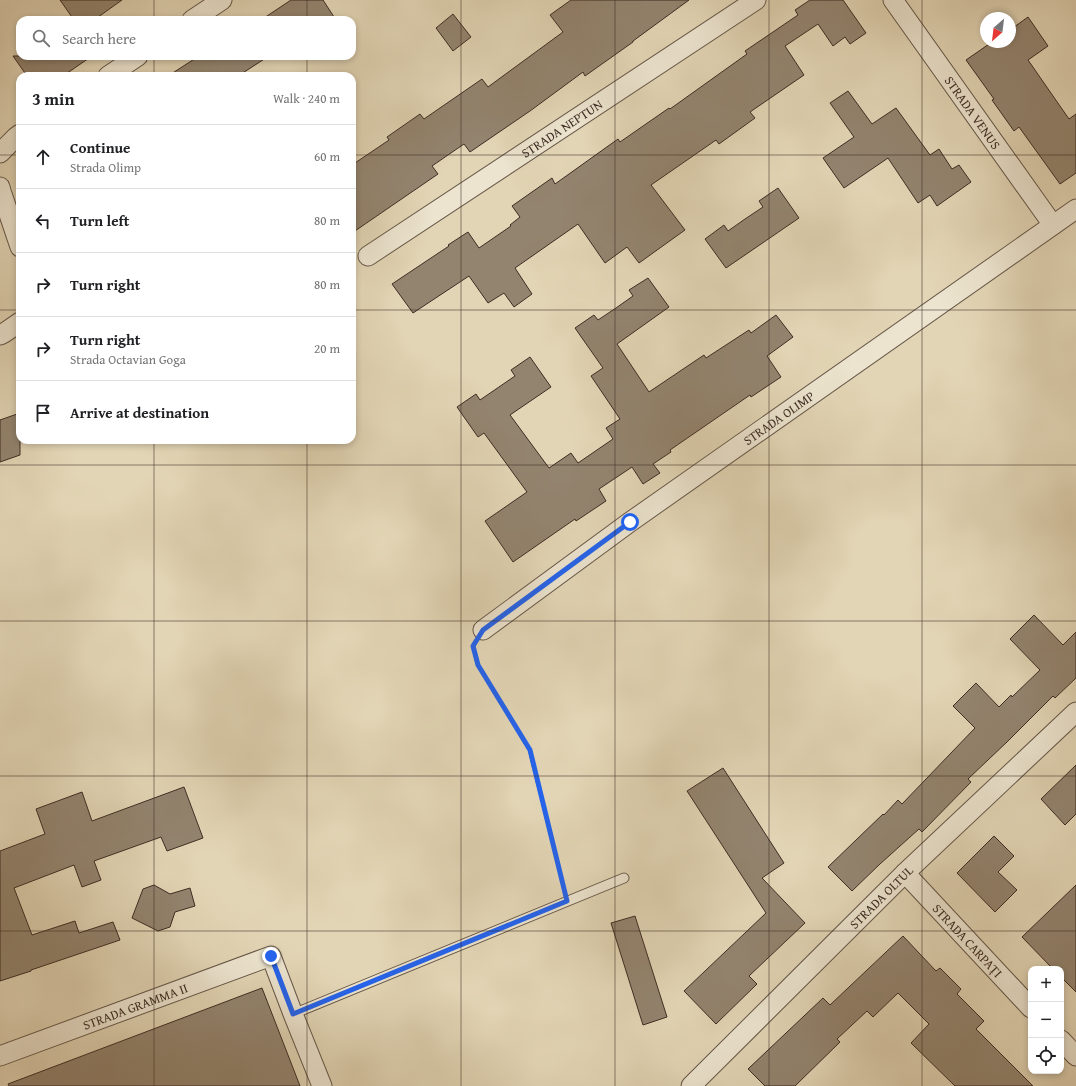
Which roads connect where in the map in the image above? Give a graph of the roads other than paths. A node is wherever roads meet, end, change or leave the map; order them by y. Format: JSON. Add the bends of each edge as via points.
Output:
{"nodes":[{"id":1,"x":222,"y":0,"type":"edge"},
{"id":2,"x":756,"y":0,"type":"edge"},
{"id":3,"x":893,"y":0,"type":"edge"},
{"id":4,"x":198,"y":16,"type":"edge"},
{"id":5,"x":132,"y":60,"type":"edge"},
{"id":6,"x":114,"y":72,"type":"edge"},
{"id":7,"x":16,"y":137,"type":"edge"},
{"id":8,"x":0,"y":153,"type":"edge"},
{"id":9,"x":0,"y":187,"type":"edge"},
{"id":10,"x":1076,"y":209,"type":"edge"},
{"id":11,"x":1053,"y":225,"type":"junction"},
{"id":12,"x":16,"y":236,"type":"edge"},
{"id":13,"x":368,"y":256,"type":"dead end"},
{"id":14,"x":16,"y":325,"type":"edge"},
{"id":15,"x":2,"y":334,"type":"edge"},
{"id":16,"x":483,"y":630,"type":"road end"},
{"id":17,"x":1076,"y":712,"type":"edge"},
{"id":18,"x":904,"y":873,"type":"junction"},
{"id":19,"x":624,"y":878,"type":"dead end"},
{"id":20,"x":1028,"y":1005,"type":"edge"},
{"id":21,"x":293,"y":1014,"type":"junction"},
{"id":22,"x":1064,"y":1043,"type":"edge"},
{"id":23,"x":0,"y":1056,"type":"edge"},
{"id":24,"x":1076,"y":1056,"type":"edge"},
{"id":25,"x":322,"y":1086,"type":"edge"},
{"id":26,"x":691,"y":1086,"type":"edge"}],
"edges":[{"from":1,"to":4,"type":"street"},
{"from":2,"to":13,"type":"street","name":"STRADA NEPTUN"},
{"from":3,"to":11,"type":"street","name":"STRADA VENUS"},
{"from":5,"to":6,"type":"street"},
{"from":7,"to":8,"type":"street"},
{"from":9,"to":12,"type":"street"},
{"from":10,"to":11,"type":"street","name":"STRADA OLIMP"},
{"from":11,"to":16,"type":"street","name":"STRADA OLIMP","via":[[630,522]]},
{"from":14,"to":15,"type":"street"},
{"from":17,"to":18,"type":"street","name":"STRADA OLTUL"},
{"from":18,"to":20,"type":"street","name":"STRADA CARPAȚI"},
{"from":18,"to":26,"type":"street","name":"STRADA OLTUL"},
{"from":19,"to":21,"type":"lane"},
{"from":21,"to":23,"type":"street","name":"STRADA GRAMMA II","via":[[271,956]]},
{"from":21,"to":25,"type":"street"},
{"from":22,"to":24,"type":"street"}]}
